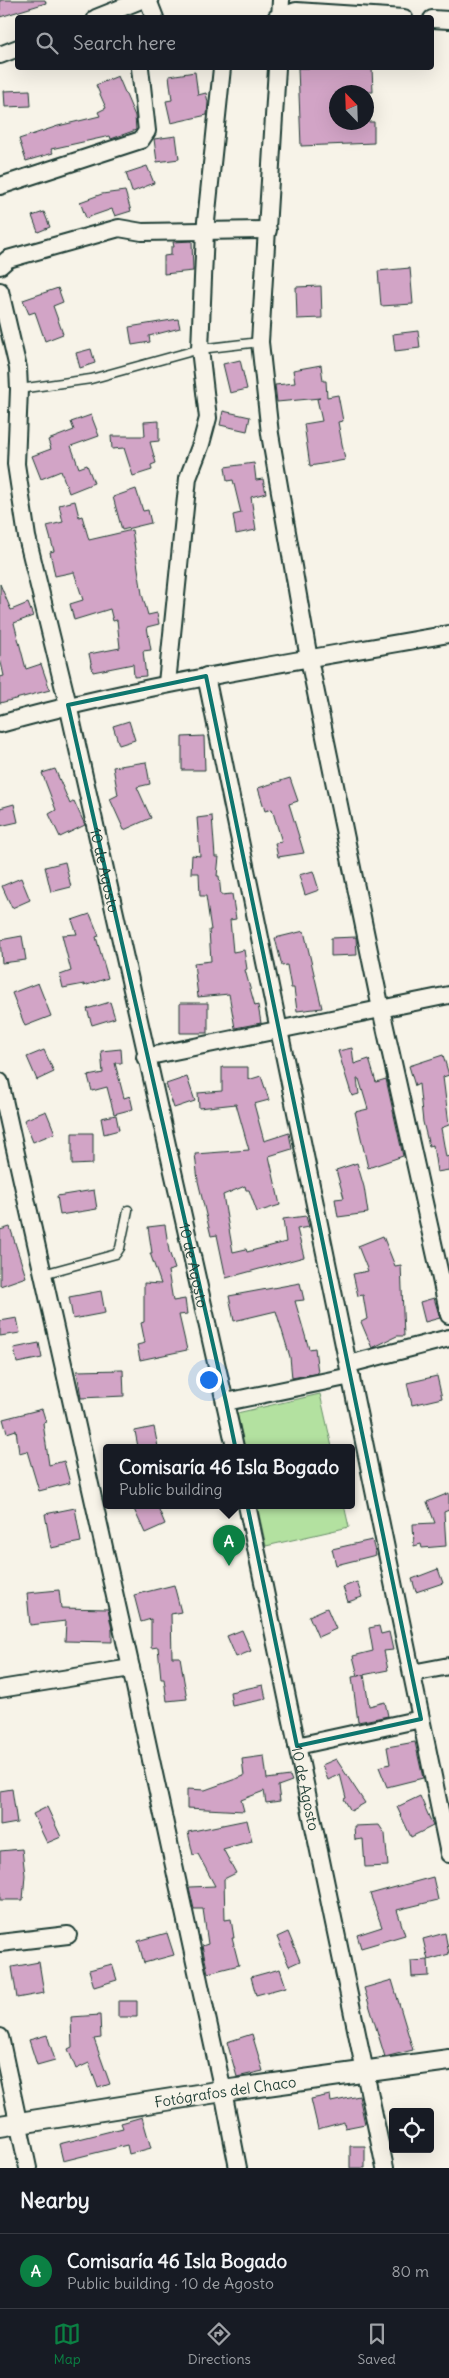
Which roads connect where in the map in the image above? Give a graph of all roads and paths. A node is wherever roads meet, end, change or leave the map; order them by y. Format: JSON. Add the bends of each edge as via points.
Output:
{"nodes":[{"id":1,"x":140,"y":0,"type":"edge"},
{"id":2,"x":148,"y":0,"type":"edge"},
{"id":3,"x":279,"y":13,"type":"edge"},
{"id":4,"x":103,"y":15,"type":"edge"},
{"id":5,"x":154,"y":15,"type":"edge"},
{"id":6,"x":358,"y":15,"type":"edge"},
{"id":7,"x":434,"y":19,"type":"edge"},
{"id":8,"x":449,"y":20,"type":"edge"},
{"id":9,"x":15,"y":49,"type":"edge"},
{"id":10,"x":0,"y":55,"type":"edge"},
{"id":11,"x":140,"y":70,"type":"edge"},
{"id":12,"x":222,"y":70,"type":"edge"},
{"id":13,"x":277,"y":70,"type":"edge"},
{"id":14,"x":0,"y":186,"type":"edge"},
{"id":15,"x":268,"y":230,"type":"junction"},
{"id":16,"x":205,"y":231,"type":"junction"},
{"id":17,"x":0,"y":266,"type":"edge"},
{"id":18,"x":0,"y":291,"type":"edge"},
{"id":19,"x":260,"y":342,"type":"junction"},
{"id":20,"x":200,"y":349,"type":"junction"},
{"id":21,"x":19,"y":389,"type":"junction"},
{"id":22,"x":449,"y":634,"type":"edge"},
{"id":23,"x":309,"y":659,"type":"junction"},
{"id":24,"x":206,"y":676,"type":"junction"},
{"id":25,"x":167,"y":683,"type":"junction"},
{"id":26,"x":68,"y":705,"type":"junction"},
{"id":27,"x":0,"y":724,"type":"edge"},
{"id":28,"x":449,"y":995,"type":"edge"},
{"id":29,"x":381,"y":1009,"type":"junction"},
{"id":30,"x":277,"y":1031,"type":"junction"},
{"id":31,"x":145,"y":1057,"type":"junction"},
{"id":32,"x":0,"y":1082,"type":"edge"},
{"id":33,"x":128,"y":1210,"type":"dead end"},
{"id":34,"x":43,"y":1274,"type":"junction"},
{"id":35,"x":449,"y":1315,"type":"edge"},
{"id":36,"x":449,"y":1338,"type":"edge"},
{"id":37,"x":350,"y":1370,"type":"junction"},
{"id":38,"x":226,"y":1402,"type":"junction"},
{"id":39,"x":234,"y":1444,"type":"edge"},
{"id":40,"x":248,"y":1509,"type":"edge"},
{"id":41,"x":449,"y":1666,"type":"edge"},
{"id":42,"x":131,"y":1668,"type":"junction"},
{"id":43,"x":412,"y":1673,"type":"junction"},
{"id":44,"x":0,"y":1689,"type":"edge"},
{"id":45,"x":421,"y":1719,"type":"junction"},
{"id":46,"x":297,"y":1746,"type":"junction"},
{"id":47,"x":449,"y":1854,"type":"edge"},
{"id":48,"x":68,"y":1935,"type":"dead end"},
{"id":49,"x":0,"y":1943,"type":"edge"},
{"id":50,"x":0,"y":2037,"type":"edge"},
{"id":51,"x":449,"y":2060,"type":"edge"},
{"id":52,"x":365,"y":2071,"type":"junction"},
{"id":53,"x":224,"y":2091,"type":"junction"},
{"id":54,"x":20,"y":2122,"type":"junction"},
{"id":55,"x":0,"y":2126,"type":"edge"},
{"id":56,"x":28,"y":2168,"type":"edge"},
{"id":57,"x":238,"y":2168,"type":"edge"},
{"id":58,"x":385,"y":2168,"type":"edge"}],
"edges":[{"from":1,"to":4,"type":"street"},
{"from":2,"to":5,"type":"street"},
{"from":3,"to":6,"type":"street"},
{"from":7,"to":8,"type":"street"},
{"from":9,"to":10,"type":"street"},
{"from":11,"to":14,"type":"street","via":[[147,131],[141,140]]},
{"from":12,"to":16,"type":"street"},
{"from":13,"to":15,"type":"street"},
{"from":15,"to":16,"type":"street"},
{"from":15,"to":19,"type":"street"},
{"from":16,"to":17,"type":"street","via":[[142,232],[119,228],[8,259]]},
{"from":16,"to":20,"type":"street"},
{"from":18,"to":21,"type":"street","name":"10 de Agosto","via":[[18,368]]},
{"from":19,"to":20,"type":"lane"},
{"from":19,"to":23,"type":"street","via":[[270,434]]},
{"from":20,"to":21,"type":"lane","via":[[91,379]]},
{"from":20,"to":25,"type":"street","via":[[208,418],[188,478]]},
{"from":21,"to":26,"type":"street","name":"10 de Agosto","via":[[16,464],[20,502]]},
{"from":22,"to":23,"type":"street"},
{"from":23,"to":24,"type":"street"},
{"from":23,"to":29,"type":"street"},
{"from":24,"to":25,"type":"street"},
{"from":24,"to":30,"type":"street"},
{"from":25,"to":26,"type":"street"},
{"from":26,"to":27,"type":"street"},
{"from":26,"to":31,"type":"street","name":"10 de Agosto"},
{"from":28,"to":29,"type":"street"},
{"from":29,"to":30,"type":"street"},
{"from":29,"to":35,"type":"street"},
{"from":30,"to":31,"type":"street"},
{"from":30,"to":37,"type":"street"},
{"from":31,"to":38,"type":"street","name":"10 de Agosto"},
{"from":32,"to":34,"type":"street"},
{"from":33,"to":34,"type":"lane","via":[[116,1254]]},
{"from":34,"to":42,"type":"street"},
{"from":36,"to":37,"type":"street"},
{"from":37,"to":38,"type":"street"},
{"from":37,"to":43,"type":"street"},
{"from":38,"to":39,"type":"street","name":"10 de Agosto"},
{"from":40,"to":46,"type":"street","name":"10 de Agosto"},
{"from":41,"to":43,"type":"street"},
{"from":42,"to":44,"type":"street"},
{"from":42,"to":53,"type":"street"},
{"from":43,"to":45,"type":"street"},
{"from":45,"to":46,"type":"street"},
{"from":45,"to":47,"type":"street"},
{"from":46,"to":52,"type":"street","name":"10 de Agosto"},
{"from":48,"to":49,"type":"street"},
{"from":50,"to":54,"type":"street"},
{"from":51,"to":52,"type":"street","name":"Fotógrafos del Chaco"},
{"from":52,"to":53,"type":"street","name":"Fotógrafos del Chaco"},
{"from":52,"to":58,"type":"street","name":"10 de Agosto"},
{"from":53,"to":54,"type":"street","name":"Fotógrafos del Chaco"},
{"from":53,"to":57,"type":"street"},
{"from":54,"to":55,"type":"street","name":"Fotógrafos del Chaco"},
{"from":54,"to":56,"type":"street"}]}
